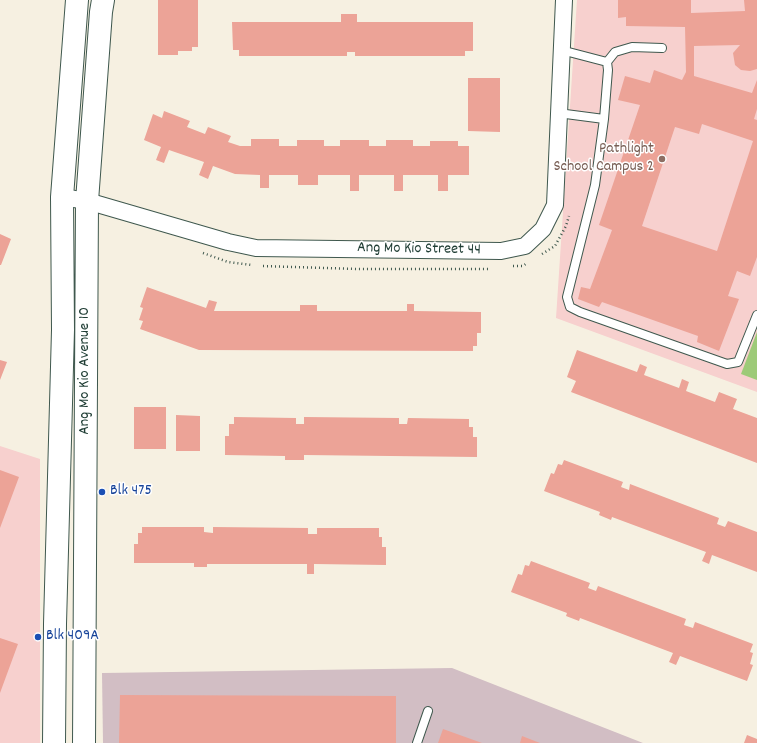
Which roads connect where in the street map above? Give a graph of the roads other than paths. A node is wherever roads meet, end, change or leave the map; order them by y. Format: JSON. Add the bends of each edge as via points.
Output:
{"nodes":[{"id":1,"x":77,"y":0,"type":"edge"},
{"id":2,"x":103,"y":0,"type":"edge"},
{"id":3,"x":564,"y":0,"type":"edge"},
{"id":4,"x":662,"y":48,"type":"dead end"},
{"id":5,"x":560,"y":50,"type":"junction"},
{"id":6,"x":607,"y":62,"type":"junction"},
{"id":7,"x":558,"y":113,"type":"junction"},
{"id":8,"x":604,"y":119,"type":"junction"},
{"id":9,"x":62,"y":197,"type":"junction"},
{"id":10,"x":87,"y":201,"type":"junction"},
{"id":11,"x":757,"y":316,"type":"edge"},
{"id":12,"x":428,"y":712,"type":"dead end"},
{"id":13,"x":54,"y":743,"type":"edge"},
{"id":14,"x":84,"y":743,"type":"edge"},
{"id":15,"x":417,"y":743,"type":"edge"}],
"edges":[{"from":1,"to":9,"type":"main road","name":"Ang Mo Kio Avenue 10"},
{"from":2,"to":10,"type":"main road","name":"Ang Mo Kio Avenue 10","via":[[100,12]]},
{"from":3,"to":5,"type":"street","name":"Ang Mo Kio Street 44"},
{"from":4,"to":6,"type":"lane","via":[[632,47],[615,52]]},
{"from":5,"to":6,"type":"lane"},
{"from":5,"to":7,"type":"street","name":"Ang Mo Kio Street 44"},
{"from":6,"to":8,"type":"lane"},
{"from":7,"to":8,"type":"lane"},
{"from":7,"to":10,"type":"street","name":"Ang Mo Kio Street 44","via":[[555,205],[543,228],[525,246],[501,251],[256,248]]},
{"from":8,"to":11,"type":"lane","via":[[594,186],[567,297],[570,307],[727,364],[738,362]]},
{"from":9,"to":10,"type":"street","name":"Ang Mo Kio Street 44"},
{"from":9,"to":13,"type":"main road","name":"Ang Mo Kio Avenue 10","via":[[63,330]]},
{"from":10,"to":14,"type":"main road","name":"Ang Mo Kio Avenue 10"},
{"from":12,"to":15,"type":"lane"}]}
